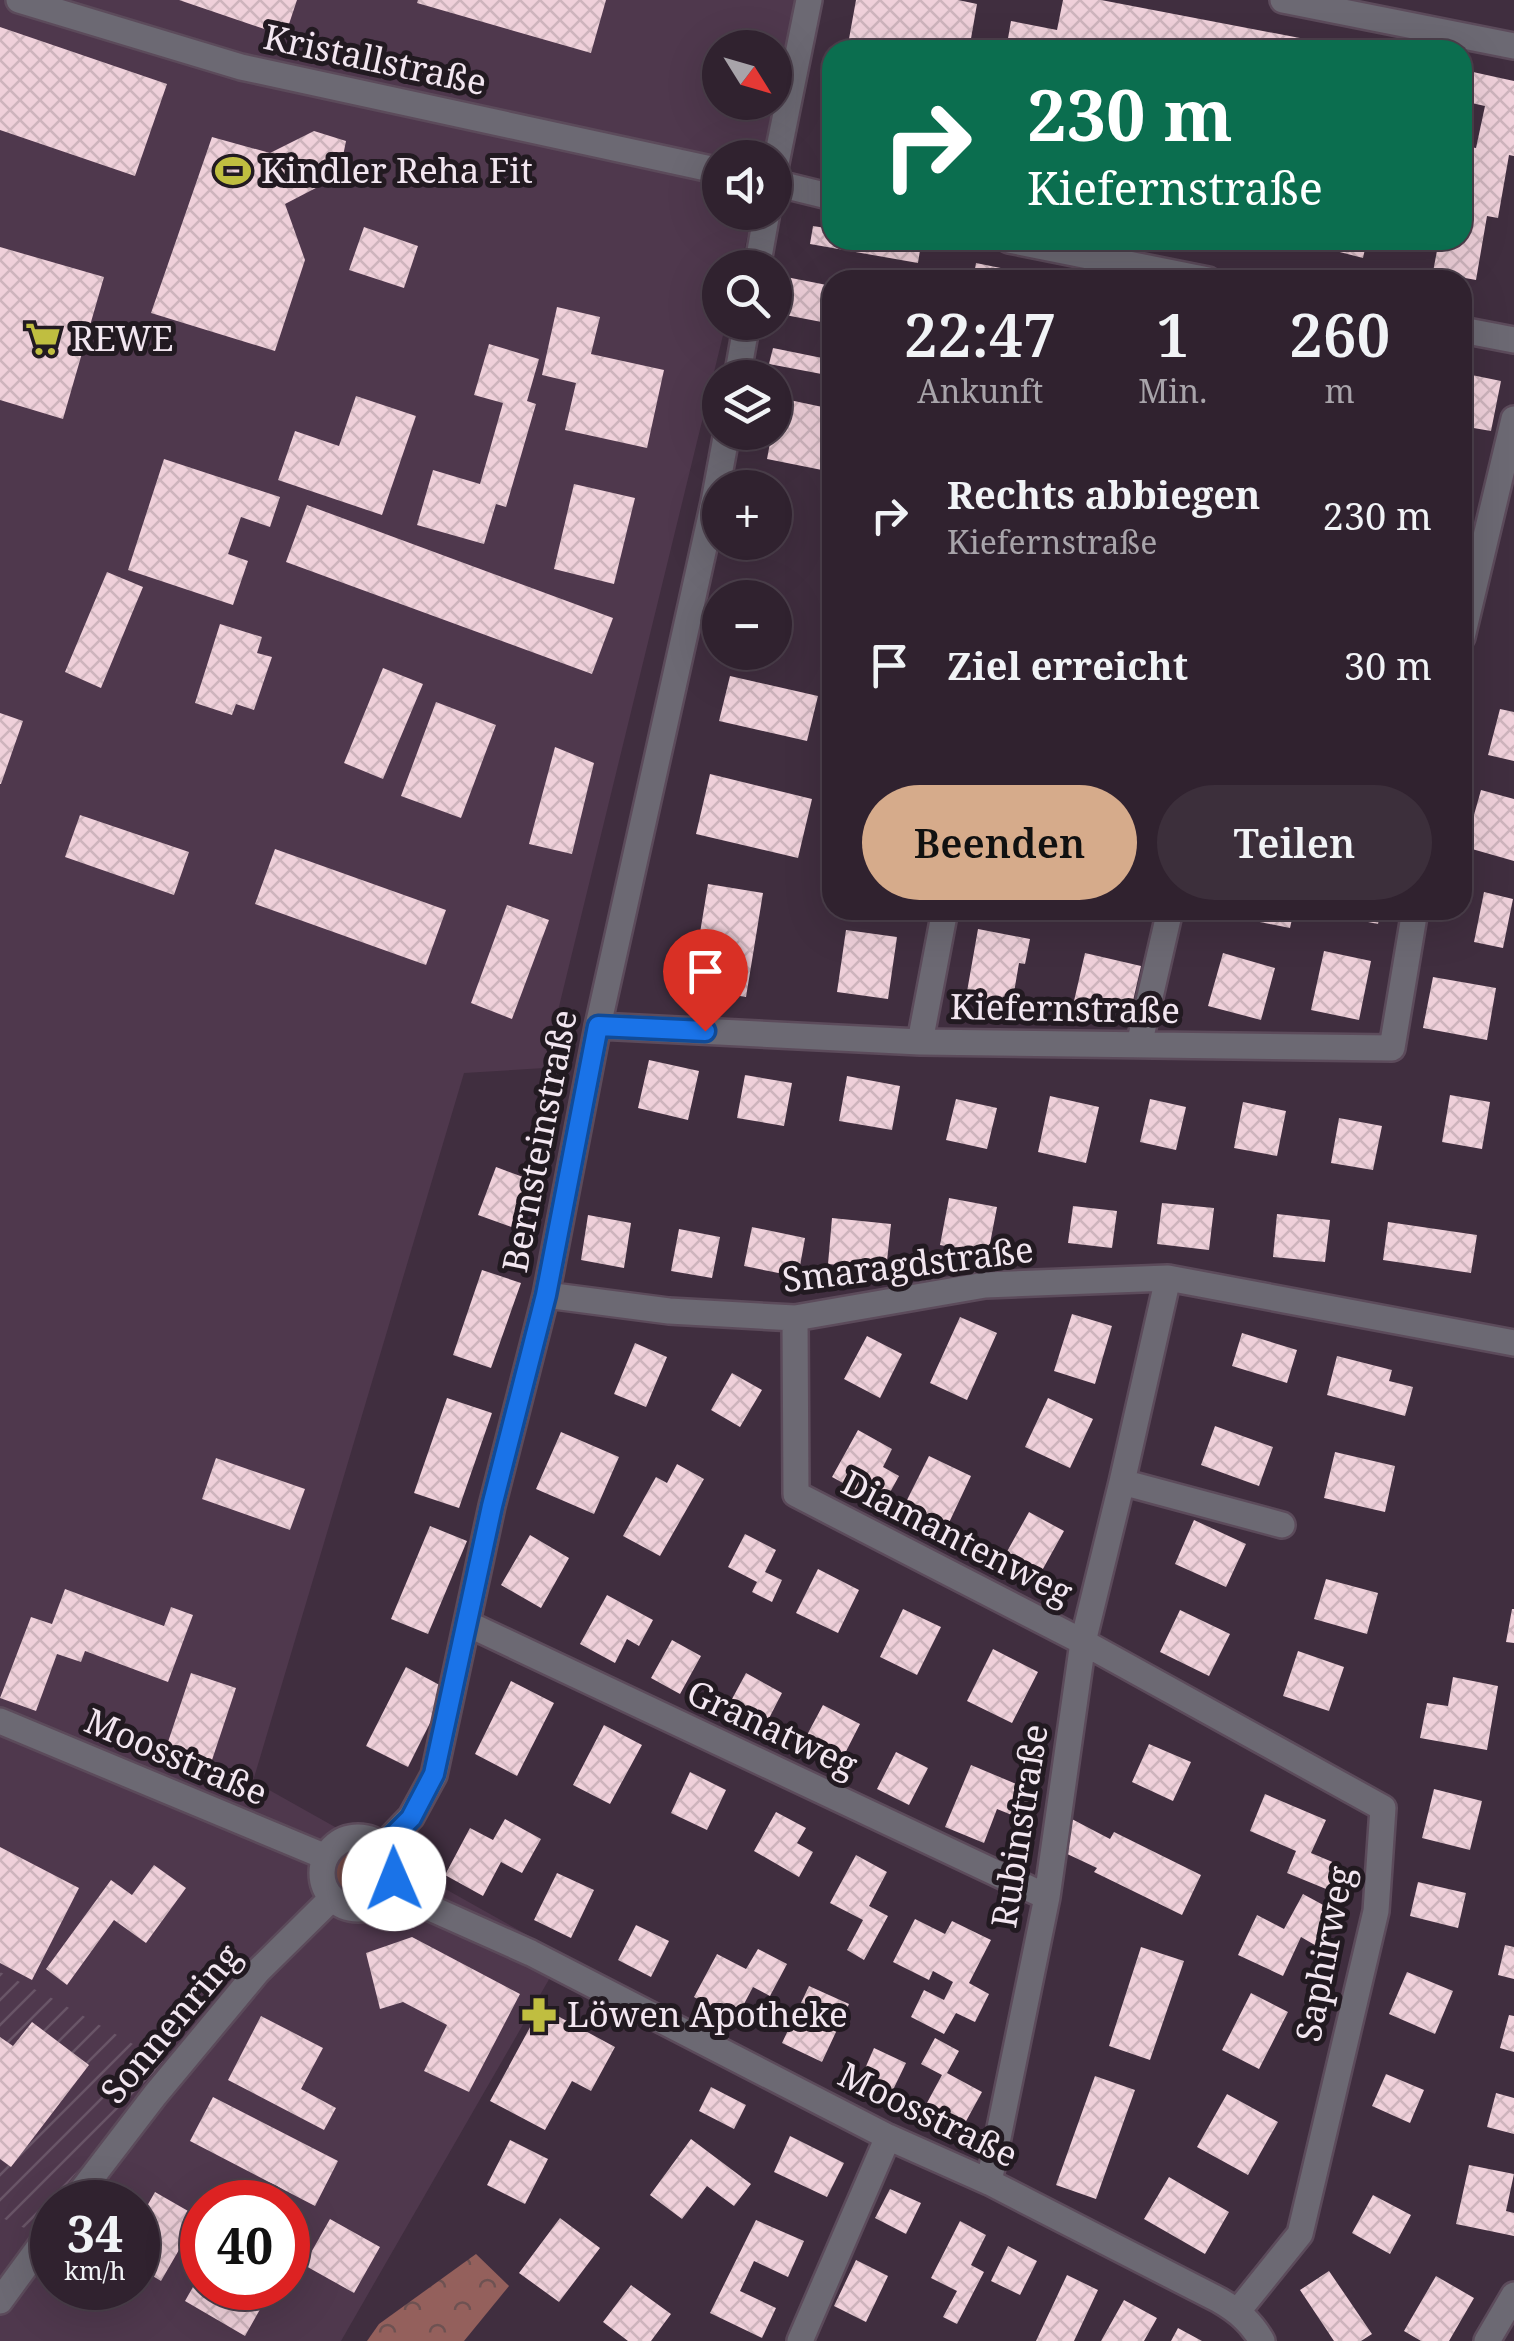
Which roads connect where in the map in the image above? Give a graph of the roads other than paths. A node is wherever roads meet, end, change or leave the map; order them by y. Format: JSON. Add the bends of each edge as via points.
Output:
{"nodes":[{"id":1,"x":19,"y":0,"type":"edge"},
{"id":2,"x":809,"y":0,"type":"edge"},
{"id":3,"x":1283,"y":0,"type":"edge"},
{"id":4,"x":1514,"y":46,"type":"edge"},
{"id":5,"x":781,"y":140,"type":"edge"},
{"id":6,"x":702,"y":167,"type":"edge"},
{"id":7,"x":792,"y":187,"type":"edge"},
{"id":8,"x":822,"y":195,"type":"edge"},
{"id":9,"x":1059,"y":250,"type":"edge"},
{"id":10,"x":1158,"y":270,"type":"edge"},
{"id":11,"x":1472,"y":332,"type":"edge"},
{"id":12,"x":1514,"y":340,"type":"edge"},
{"id":13,"x":1514,"y":419,"type":"edge"},
{"id":14,"x":724,"y":450,"type":"edge"},
{"id":15,"x":1472,"y":594,"type":"edge"},
{"id":16,"x":942,"y":920,"type":"edge"},
{"id":17,"x":1168,"y":920,"type":"edge"},
{"id":18,"x":1413,"y":920,"type":"edge"},
{"id":19,"x":598,"y":1026,"type":"junction"},
{"id":20,"x":920,"y":1042,"type":"junction"},
{"id":21,"x":1139,"y":1045,"type":"junction"},
{"id":22,"x":1168,"y":1278,"type":"junction"},
{"id":23,"x":546,"y":1295,"type":"junction"},
{"id":24,"x":795,"y":1318,"type":"junction"},
{"id":25,"x":1514,"y":1343,"type":"edge"},
{"id":26,"x":1122,"y":1482,"type":"junction"},
{"id":27,"x":1282,"y":1526,"type":"dead end"},
{"id":28,"x":468,"y":1624,"type":"junction"},
{"id":29,"x":1082,"y":1642,"type":"junction"},
{"id":30,"x":0,"y":1722,"type":"edge"},
{"id":31,"x":383,"y":1846,"type":"junction"},
{"id":32,"x":326,"y":1857,"type":"junction"},
{"id":33,"x":390,"y":1890,"type":"junction"},
{"id":34,"x":1047,"y":1896,"type":"junction"},
{"id":35,"x":332,"y":1898,"type":"junction"},
{"id":36,"x":888,"y":2137,"type":"junction"},
{"id":37,"x":90,"y":2180,"type":"edge"},
{"id":38,"x":990,"y":2182,"type":"junction"},
{"id":39,"x":30,"y":2260,"type":"edge"},
{"id":40,"x":1514,"y":2295,"type":"edge"},
{"id":41,"x":0,"y":2301,"type":"edge"},
{"id":42,"x":1238,"y":2311,"type":"junction"},
{"id":43,"x":800,"y":2341,"type":"edge"},
{"id":44,"x":1262,"y":2341,"type":"edge"},
{"id":45,"x":1487,"y":2341,"type":"edge"}],
"edges":[{"from":1,"to":6,"type":"street","name":"Kristallstraße","via":[[241,67]]},
{"from":2,"to":5,"type":"street"},
{"from":3,"to":4,"type":"street"},
{"from":7,"to":8,"type":"street"},
{"from":9,"to":10,"type":"street"},
{"from":11,"to":12,"type":"street"},
{"from":13,"to":15,"type":"street"},
{"from":14,"to":19,"type":"street","name":"Bernsteinstraße"},
{"from":16,"to":20,"type":"street"},
{"from":17,"to":21,"type":"street"},
{"from":18,"to":21,"type":"street","name":"Kiefernstraße","via":[[1392,1048]]},
{"from":19,"to":20,"type":"street","name":"Kiefernstraße"},
{"from":19,"to":23,"type":"street","name":"Bernsteinstraße"},
{"from":20,"to":21,"type":"street","name":"Kiefernstraße"},
{"from":22,"to":24,"type":"street","name":"Smaragdstraße","via":[[986,1285]]},
{"from":22,"to":25,"type":"street","name":"Smaragdstraße"},
{"from":22,"to":26,"type":"street","name":"Rubinstraße"},
{"from":23,"to":24,"type":"street","name":"Smaragdstraße"},
{"from":23,"to":28,"type":"street","name":"Bernsteinstraße"},
{"from":24,"to":29,"type":"street","name":"Diamantenweg","via":[[796,1494]]},
{"from":26,"to":27,"type":"street"},
{"from":26,"to":29,"type":"street","name":"Rubinstraße"},
{"from":28,"to":31,"type":"street","name":"Bernsteinstraße","via":[[434,1774],[411,1818]]},
{"from":28,"to":34,"type":"street","name":"Granatweg"},
{"from":29,"to":34,"type":"street","name":"Rubinstraße"},
{"from":29,"to":42,"type":"street","name":"Saphirweg","via":[[1383,1808],[1376,1911],[1300,2234]]},
{"from":30,"to":32,"type":"street","name":"Moosstraße"},
{"from":31,"to":32,"type":"street","via":[[352,1837]]},
{"from":31,"to":33,"type":"street","via":[[394,1867]]},
{"from":32,"to":35,"type":"street","via":[[322,1874]]},
{"from":33,"to":35,"type":"street","via":[[363,1909]]},
{"from":33,"to":36,"type":"street","name":"Moosstraße","via":[[530,1952]]},
{"from":34,"to":38,"type":"street","name":"Rubinstraße"},
{"from":35,"to":37,"type":"street","name":"Sonnenring","via":[[246,1985]]},
{"from":36,"to":38,"type":"street","name":"Moosstraße"},
{"from":36,"to":43,"type":"street"},
{"from":38,"to":42,"type":"street","name":"Moosstraße"},
{"from":39,"to":41,"type":"street"},
{"from":40,"to":45,"type":"street"},
{"from":42,"to":44,"type":"street","name":"Moosstraße"}]}
